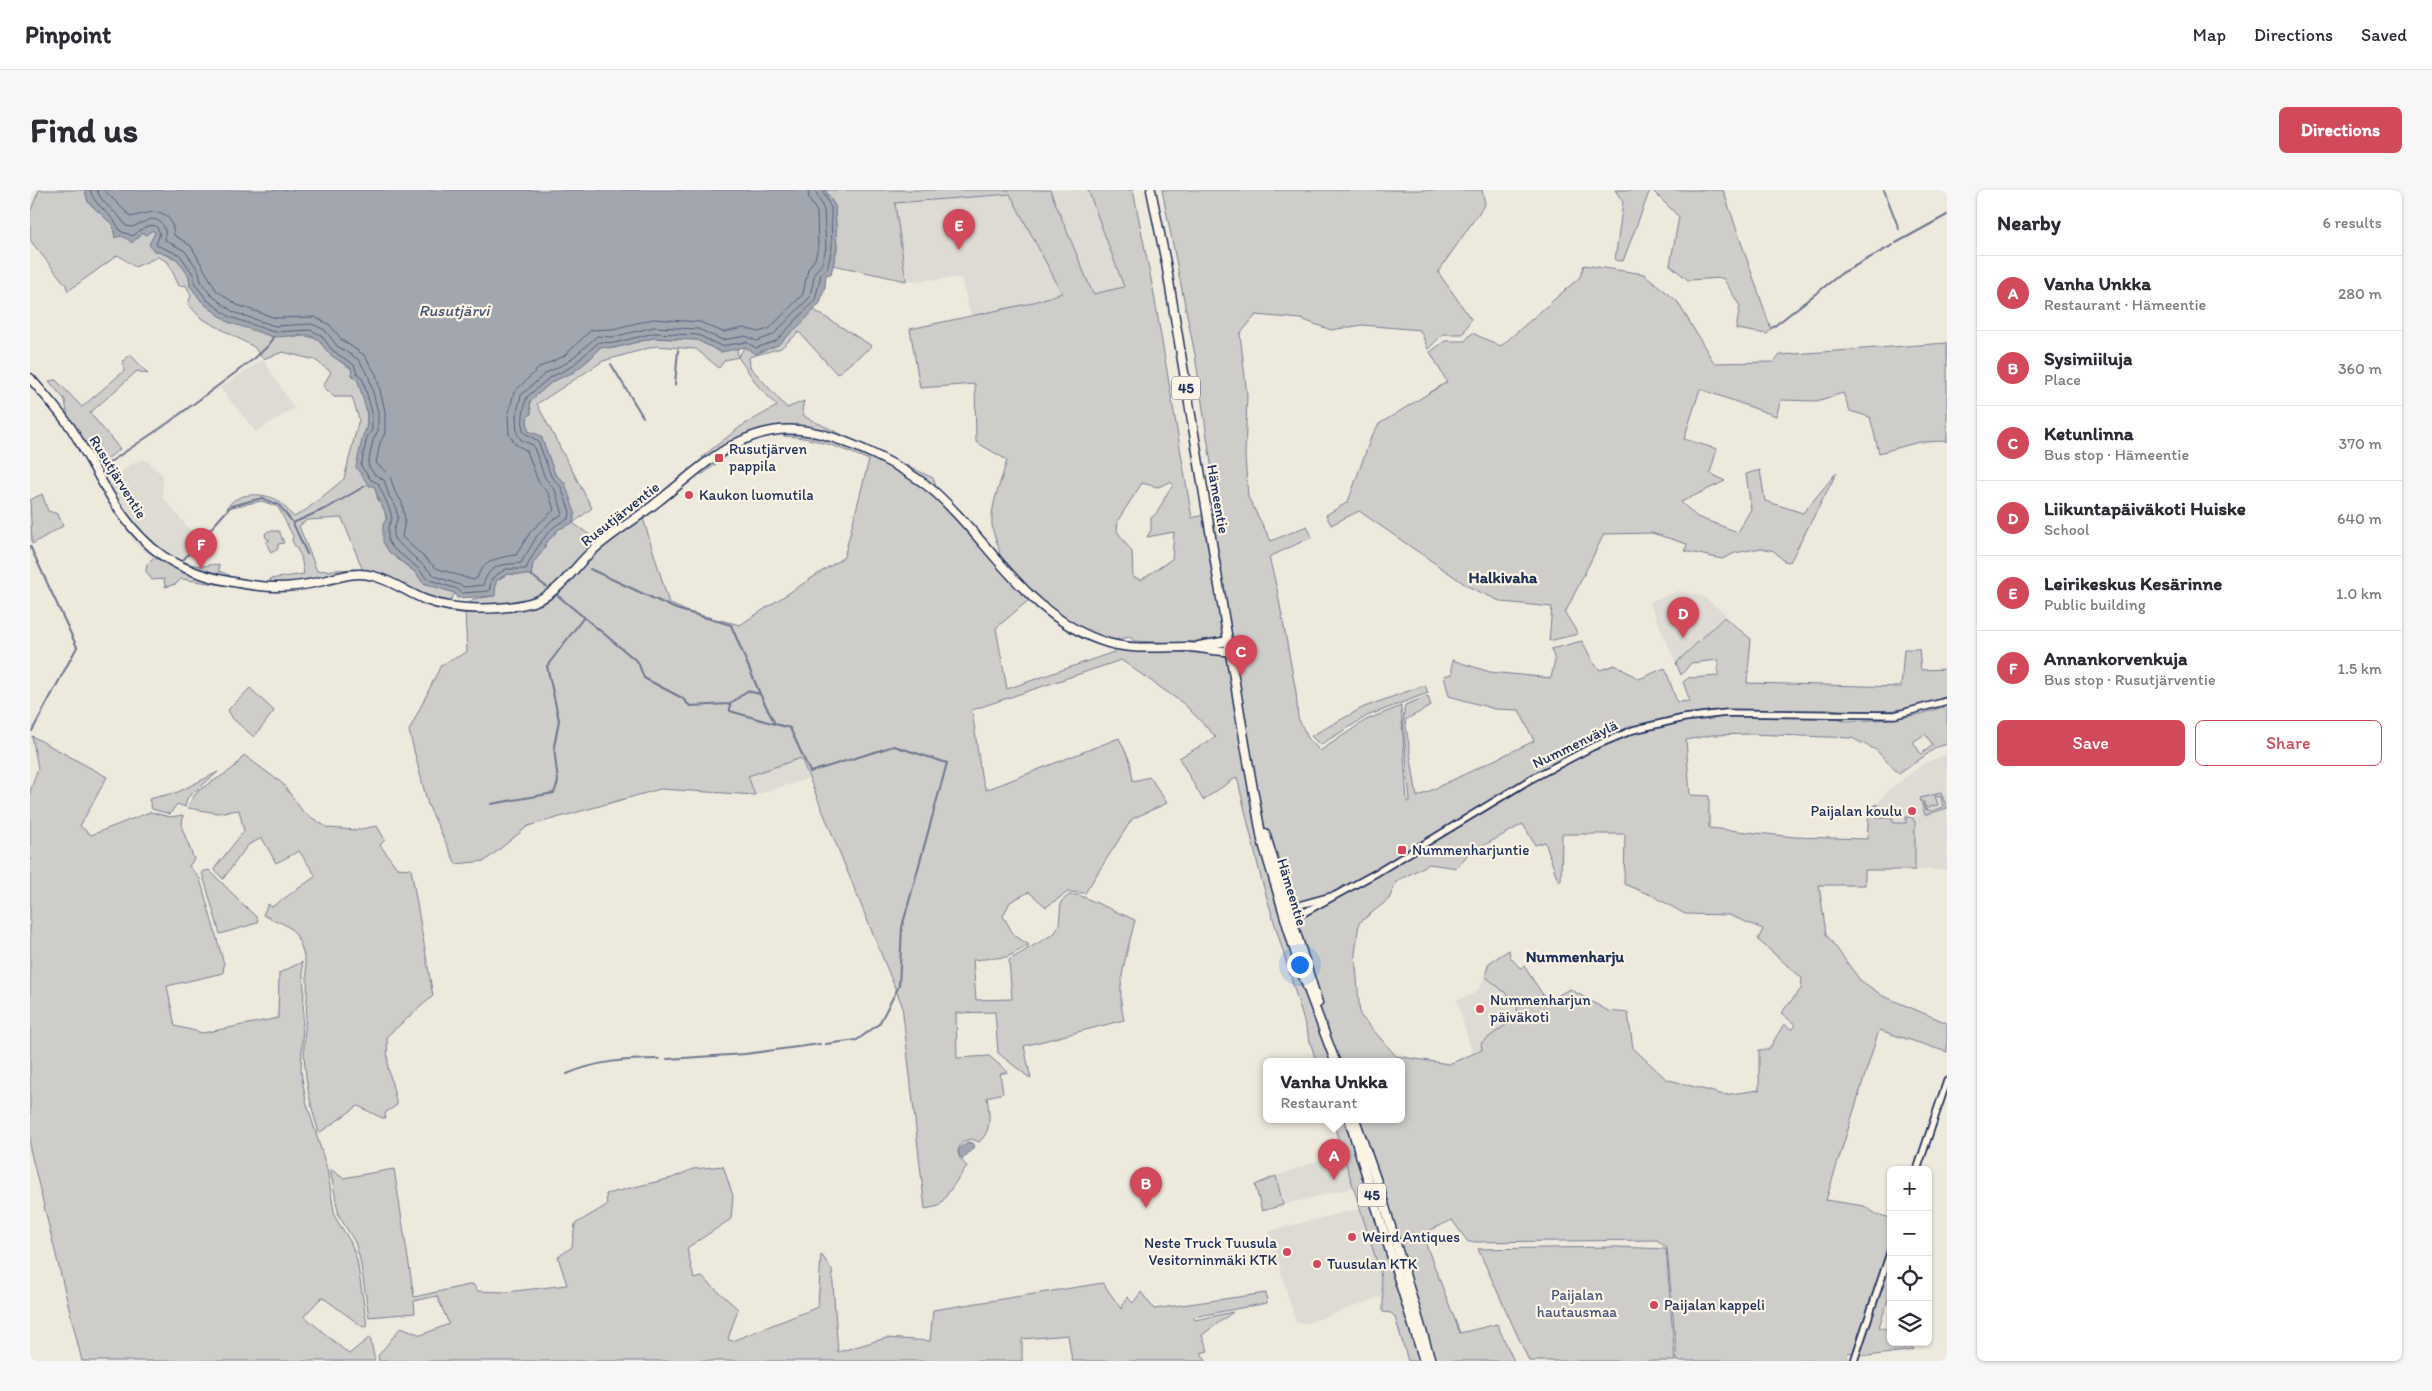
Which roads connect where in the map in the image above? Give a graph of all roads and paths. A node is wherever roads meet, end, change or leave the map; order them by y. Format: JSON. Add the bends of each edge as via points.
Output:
{"nodes":[{"id":1,"x":1151,"y":190,"type":"edge"},
{"id":2,"x":30,"y":378,"type":"edge"},
{"id":3,"x":1228,"y":641,"type":"junction"},
{"id":4,"x":1194,"y":647,"type":"junction"},
{"id":5,"x":1230,"y":651,"type":"junction"},
{"id":6,"x":1947,"y":701,"type":"edge"},
{"id":7,"x":1258,"y":812,"type":"junction"},
{"id":8,"x":1332,"y":896,"type":"junction"},
{"id":9,"x":1290,"y":909,"type":"junction"},
{"id":10,"x":1284,"y":916,"type":"junction"},
{"id":11,"x":1293,"y":918,"type":"junction"},
{"id":12,"x":1325,"y":1035,"type":"junction"},
{"id":13,"x":1333,"y":1058,"type":"edge"},
{"id":14,"x":1947,"y":1081,"type":"edge"},
{"id":15,"x":1350,"y":1123,"type":"edge"},
{"id":16,"x":1356,"y":1123,"type":"edge"},
{"id":17,"x":1918,"y":1166,"type":"edge"},
{"id":18,"x":1889,"y":1256,"type":"edge"},
{"id":19,"x":1424,"y":1361,"type":"edge"},
{"id":20,"x":1431,"y":1361,"type":"edge"},
{"id":21,"x":1854,"y":1361,"type":"edge"}],
"edges":[{"from":1,"to":3,"type":"main road","name":"Hämeentie","number":"45","via":[[1163,244]]},
{"from":2,"to":4,"type":"main road","name":"Rusutjärventie","via":[[69,425],[114,502],[138,535],[178,565],[223,580],[285,588],[350,574],[374,576],[429,602],[470,608],[534,602],[557,588],[604,540],[655,505],[727,447],[760,433],[802,430],[848,444],[917,478],[962,520],[1018,586],[1041,607],[1076,630],[1111,644]]},
{"from":3,"to":4,"type":"main road","name":"Rusutjärventie"},
{"from":3,"to":5,"type":"main road","name":"Hämeentie","number":"45"},
{"from":4,"to":5,"type":"main road","name":"Rusutjärventie"},
{"from":5,"to":7,"type":"main road","name":"Hämeentie","number":"45"},
{"from":6,"to":8,"type":"street","name":"Nummenväylä","via":[[1895,715],[1726,713],[1684,718],[1633,730],[1592,746],[1557,765]]},
{"from":7,"to":9,"type":"main road","name":"Hämeentie","number":"45"},
{"from":7,"to":10,"type":"main road","name":"Hämeentie","number":"45","via":[[1262,840]]},
{"from":8,"to":9,"type":"street","name":"Nummenväylä"},
{"from":8,"to":11,"type":"street","name":"Nummenväylä"},
{"from":9,"to":10,"type":"street"},
{"from":9,"to":11,"type":"main road","name":"Hämeentie","number":"45"},
{"from":10,"to":11,"type":"street"},
{"from":10,"to":12,"type":"main road","name":"Hämeentie","number":"45"},
{"from":11,"to":12,"type":"main road","name":"Hämeentie","number":"45"},
{"from":12,"to":13,"type":"main road","name":"Hämeentie","number":"45"},
{"from":14,"to":17,"type":"street"},
{"from":15,"to":19,"type":"main road","number":"45"},
{"from":16,"to":20,"type":"main road","number":"45"},
{"from":18,"to":21,"type":"street"}]}
